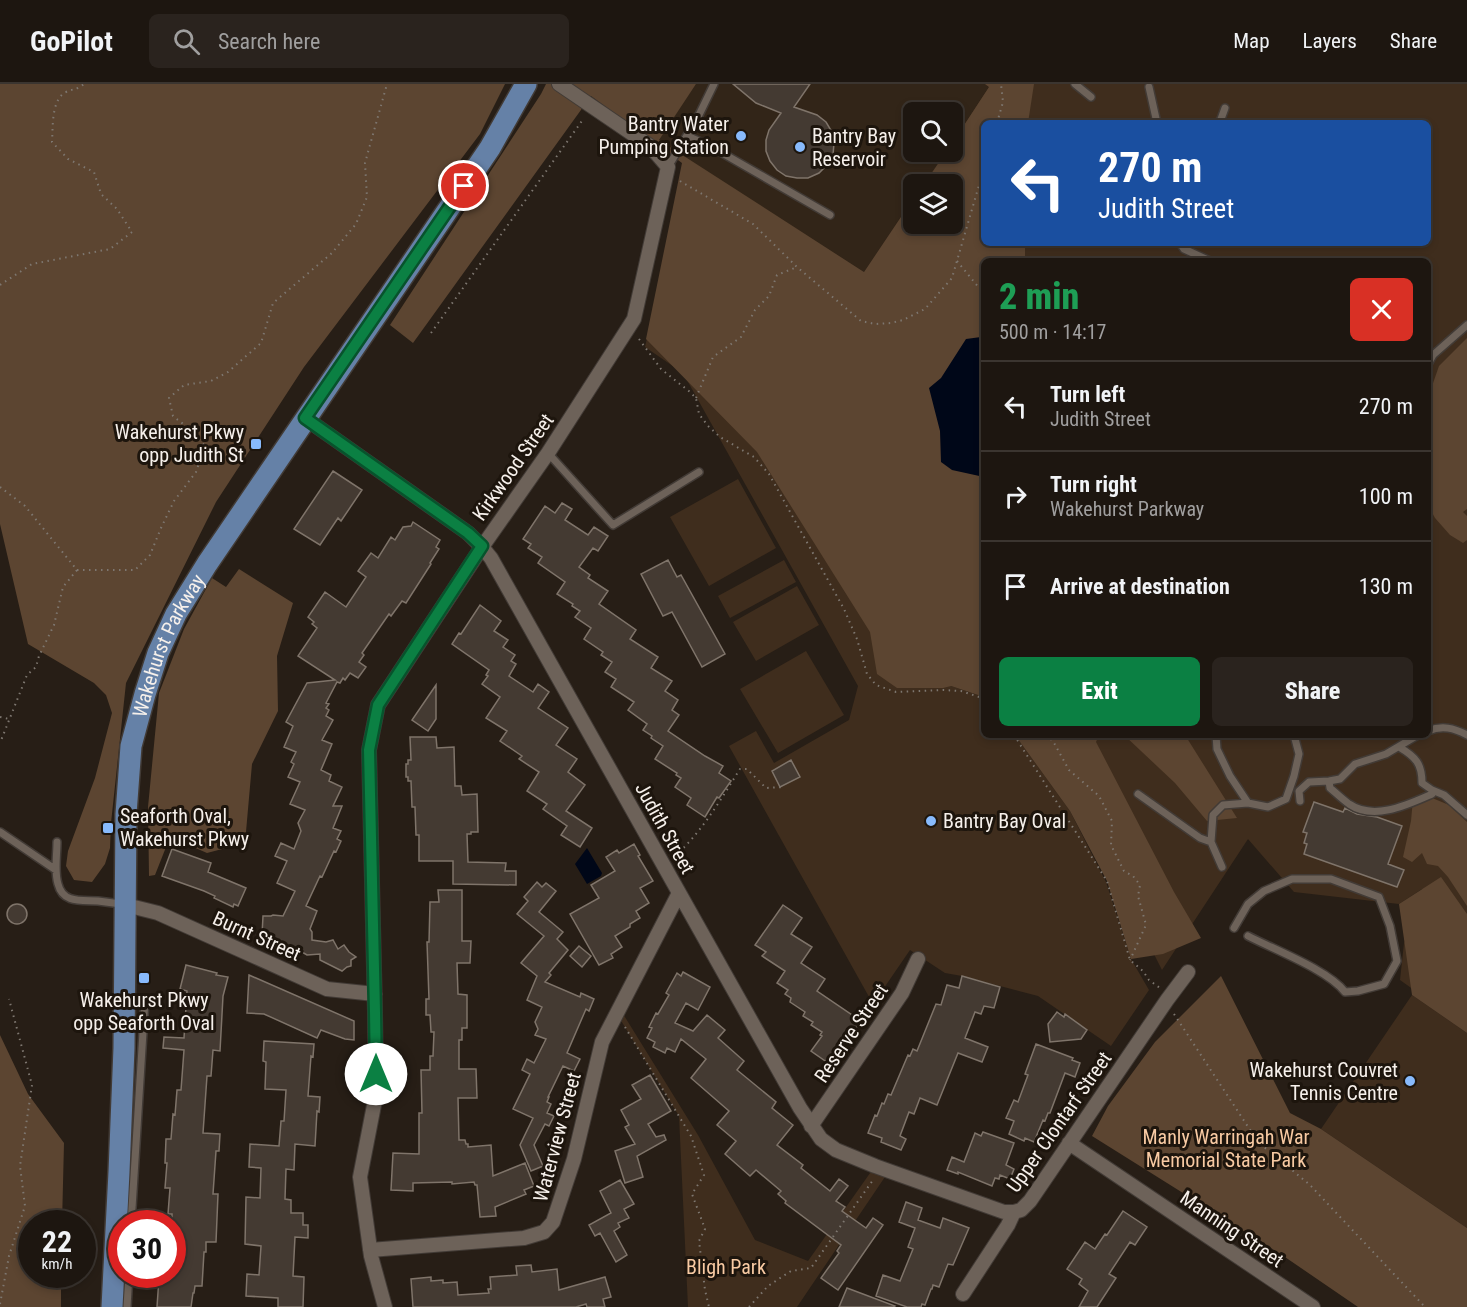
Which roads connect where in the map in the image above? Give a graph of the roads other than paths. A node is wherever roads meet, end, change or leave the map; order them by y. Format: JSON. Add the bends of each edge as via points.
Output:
{"nodes":[{"id":1,"x":526,"y":84,"type":"edge"},
{"id":2,"x":559,"y":84,"type":"edge"},
{"id":3,"x":714,"y":84,"type":"edge"},
{"id":4,"x":1075,"y":84,"type":"edge"},
{"id":5,"x":1149,"y":87,"type":"dead end"},
{"id":6,"x":1091,"y":97,"type":"dead end"},
{"id":7,"x":1225,"y":108,"type":"dead end"},
{"id":8,"x":1156,"y":120,"type":"edge"},
{"id":9,"x":1220,"y":120,"type":"edge"},
{"id":10,"x":687,"y":136,"type":"junction"},
{"id":11,"x":668,"y":167,"type":"junction"},
{"id":12,"x":830,"y":215,"type":"dead end"},
{"id":13,"x":1182,"y":246,"type":"edge"},
{"id":14,"x":1204,"y":258,"type":"edge"},
{"id":15,"x":1467,"y":326,"type":"edge"},
{"id":16,"x":1431,"y":359,"type":"edge"},
{"id":17,"x":305,"y":418,"type":"junction"},
{"id":18,"x":548,"y":453,"type":"junction"},
{"id":19,"x":699,"y":472,"type":"dead end"},
{"id":20,"x":482,"y":546,"type":"junction"},
{"id":21,"x":1431,"y":730,"type":"edge"},
{"id":22,"x":1467,"y":735,"type":"edge"},
{"id":23,"x":1216,"y":738,"type":"edge"},
{"id":24,"x":1295,"y":738,"type":"edge"},
{"id":25,"x":1413,"y":738,"type":"edge"},
{"id":26,"x":1399,"y":747,"type":"junction"},
{"id":27,"x":1329,"y":781,"type":"junction"},
{"id":28,"x":1432,"y":790,"type":"junction"},
{"id":29,"x":1138,"y":794,"type":"dead end"},
{"id":30,"x":1300,"y":801,"type":"dead end"},
{"id":31,"x":1248,"y":803,"type":"junction"},
{"id":32,"x":1467,"y":815,"type":"edge"},
{"id":33,"x":0,"y":832,"type":"edge"},
{"id":34,"x":57,"y":842,"type":"dead end"},
{"id":35,"x":1211,"y":842,"type":"junction"},
{"id":36,"x":1222,"y":867,"type":"dead end"},
{"id":37,"x":56,"y":870,"type":"junction"},
{"id":38,"x":679,"y":893,"type":"junction"},
{"id":39,"x":126,"y":904,"type":"junction"},
{"id":40,"x":1234,"y":928,"type":"dead end"},
{"id":41,"x":1248,"y":936,"type":"dead end"},
{"id":42,"x":918,"y":959,"type":"dead end"},
{"id":43,"x":1188,"y":972,"type":"dead end"},
{"id":44,"x":375,"y":994,"type":"junction"},
{"id":45,"x":145,"y":1000,"type":"dead end"},
{"id":46,"x":811,"y":1126,"type":"junction"},
{"id":47,"x":1070,"y":1143,"type":"junction"},
{"id":48,"x":127,"y":1210,"type":"edge"},
{"id":49,"x":128,"y":1210,"type":"edge"},
{"id":50,"x":1014,"y":1212,"type":"junction"},
{"id":51,"x":370,"y":1250,"type":"junction"},
{"id":52,"x":115,"y":1288,"type":"edge"},
{"id":53,"x":128,"y":1288,"type":"edge"},
{"id":54,"x":963,"y":1294,"type":"dead end"},
{"id":55,"x":112,"y":1307,"type":"edge"},
{"id":56,"x":127,"y":1307,"type":"edge"},
{"id":57,"x":385,"y":1307,"type":"edge"},
{"id":58,"x":1313,"y":1307,"type":"edge"}],
"edges":[{"from":1,"to":17,"type":"main road","name":"Wakehurst Parkway","via":[[490,148]]},
{"from":2,"to":11,"type":"street","via":[[650,146]]},
{"from":3,"to":10,"type":"lane"},
{"from":4,"to":6,"type":"lane"},
{"from":5,"to":8,"type":"lane"},
{"from":7,"to":9,"type":"lane"},
{"from":10,"to":11,"type":"lane"},
{"from":10,"to":12,"type":"lane"},
{"from":11,"to":18,"type":"street","name":"Kirkwood Street","via":[[634,319]]},
{"from":13,"to":14,"type":"lane"},
{"from":15,"to":16,"type":"lane"},
{"from":17,"to":20,"type":"street","name":"Judith Street"},
{"from":17,"to":39,"type":"main road","name":"Wakehurst Parkway","via":[[207,564],[176,614],[158,653],[131,746]]},
{"from":18,"to":19,"type":"lane","via":[[613,525]]},
{"from":18,"to":20,"type":"street","name":"Kirkwood Street"},
{"from":20,"to":38,"type":"street","name":"Judith Street"},
{"from":20,"to":44,"type":"street","name":"Kirkwood Street","via":[[378,705],[369,750]]},
{"from":21,"to":22,"type":"lane","via":[[1444,727]]},
{"from":23,"to":31,"type":"lane","via":[[1217,749],[1230,776]]},
{"from":24,"to":31,"type":"lane","via":[[1299,754],[1286,799],[1268,807]]},
{"from":25,"to":26,"type":"lane"},
{"from":26,"to":27,"type":"lane","via":[[1355,764],[1340,779]]},
{"from":26,"to":28,"type":"lane","via":[[1414,758],[1422,770],[1422,783]]},
{"from":27,"to":28,"type":"lane","via":[[1330,788],[1350,805],[1366,811],[1400,808],[1432,794]]},
{"from":27,"to":30,"type":"lane","via":[[1309,782],[1299,791]]},
{"from":28,"to":32,"type":"lane"},
{"from":29,"to":35,"type":"lane"},
{"from":31,"to":35,"type":"lane","via":[[1223,805],[1213,815]]},
{"from":33,"to":37,"type":"lane"},
{"from":34,"to":37,"type":"lane"},
{"from":35,"to":36,"type":"lane"},
{"from":37,"to":39,"type":"lane","via":[[59,889],[66,897]]},
{"from":38,"to":46,"type":"street","name":"Judith Street"},
{"from":38,"to":51,"type":"street","name":"Waterview Street","via":[[602,1042],[574,1158],[553,1222],[544,1232],[524,1238]]},
{"from":39,"to":44,"type":"street","name":"Burnt Street","via":[[158,914],[327,989]]},
{"from":39,"to":48,"type":"main road","name":"Wakehurst Parkway"},
{"from":40,"to":41,"type":"lane","via":[[1248,904],[1264,891],[1292,879],[1331,879],[1379,897],[1397,961],[1384,984],[1345,992],[1338,983]]},
{"from":42,"to":46,"type":"street","name":"Reserve Street","via":[[902,993]]},
{"from":43,"to":47,"type":"street","name":"Upper Clontarf Street"},
{"from":44,"to":51,"type":"street","name":"Kirkwood Street","via":[[376,1095],[360,1177]]},
{"from":45,"to":49,"type":"lane"},
{"from":46,"to":50,"type":"street","name":"Judith Street","via":[[836,1150],[1004,1212]]},
{"from":47,"to":50,"type":"street","name":"Upper Clontarf Street","via":[[1030,1201]]},
{"from":47,"to":58,"type":"street","name":"Manning Street"},
{"from":50,"to":54,"type":"street","name":"Upper Clontarf Street"},
{"from":51,"to":57,"type":"street","name":"Kirkwood Street"},
{"from":52,"to":55,"type":"main road","name":"Wakehurst Parkway"},
{"from":53,"to":56,"type":"lane"}]}
